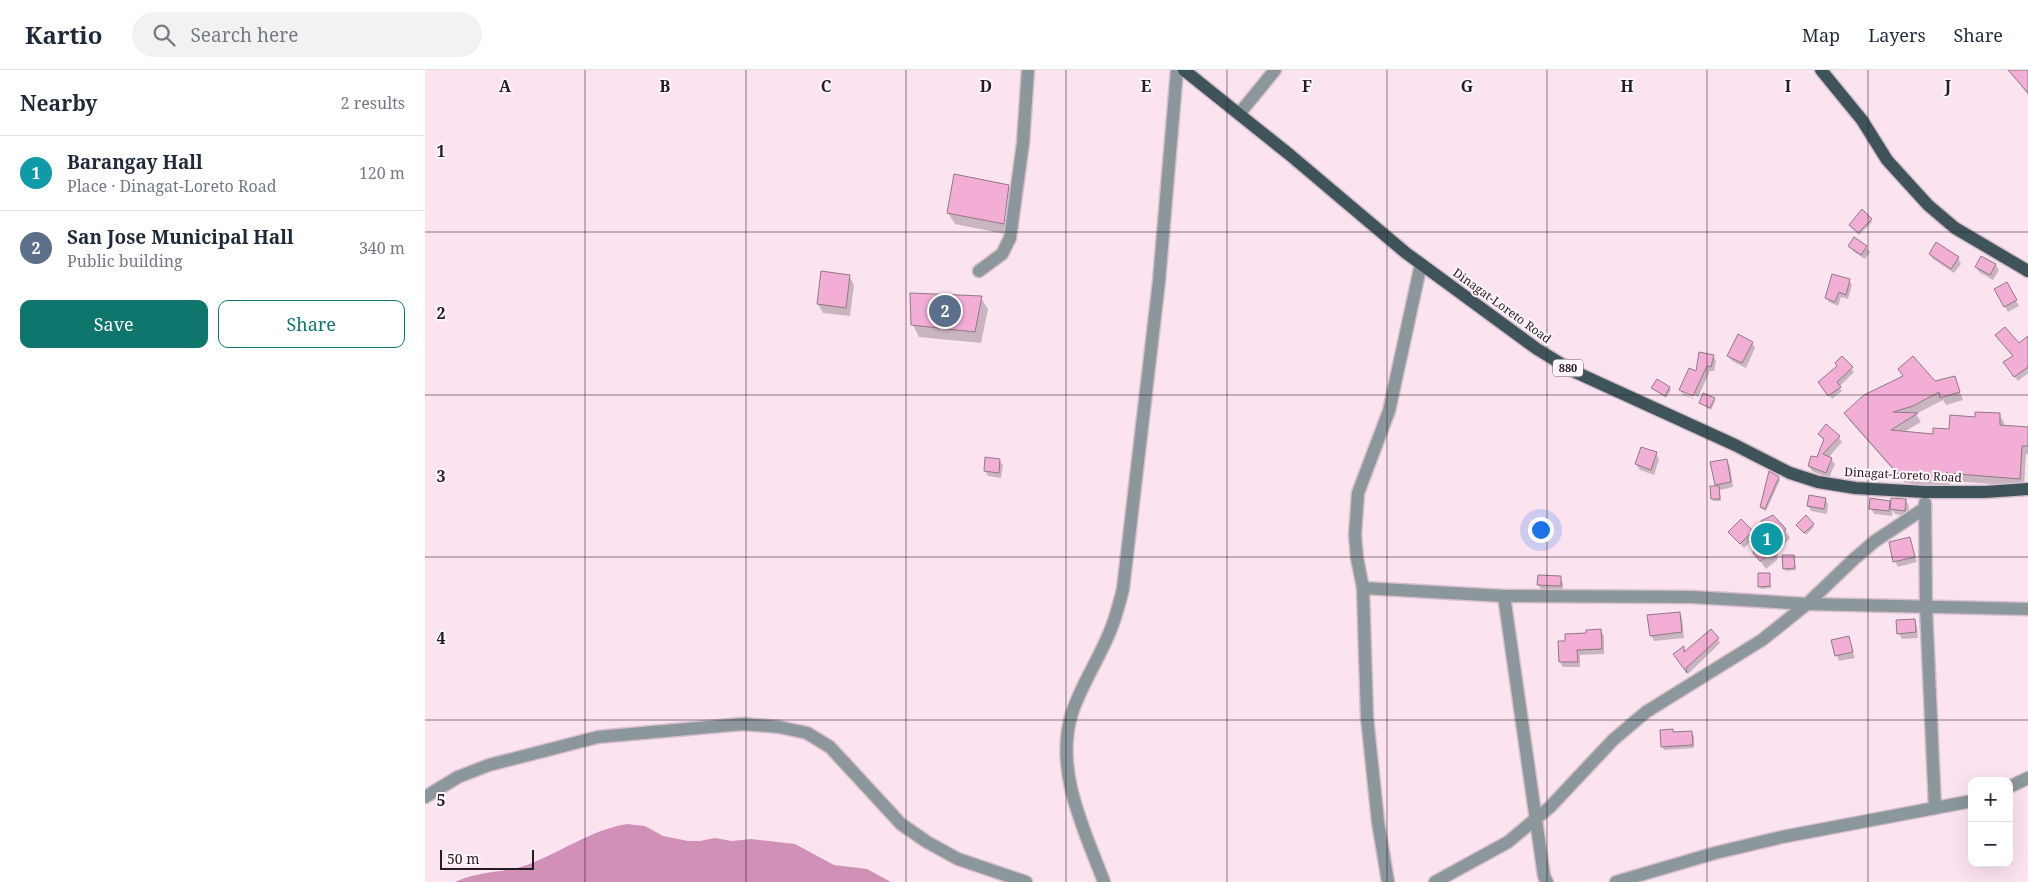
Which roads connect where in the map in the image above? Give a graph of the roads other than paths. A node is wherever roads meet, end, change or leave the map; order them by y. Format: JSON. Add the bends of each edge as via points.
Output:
{"nodes":[{"id":1,"x":1028,"y":70,"type":"edge"},
{"id":2,"x":1177,"y":70,"type":"edge"},
{"id":3,"x":1184,"y":70,"type":"edge"},
{"id":4,"x":1275,"y":70,"type":"edge"},
{"id":5,"x":1821,"y":70,"type":"edge"},
{"id":6,"x":1239,"y":114,"type":"junction"},
{"id":7,"x":1421,"y":264,"type":"junction"},
{"id":8,"x":979,"y":271,"type":"dead end"},
{"id":9,"x":2028,"y":271,"type":"edge"},
{"id":10,"x":2028,"y":489,"type":"edge"},
{"id":11,"x":1925,"y":492,"type":"junction"},
{"id":12,"x":1925,"y":508,"type":"junction"},
{"id":13,"x":1363,"y":588,"type":"junction"},
{"id":14,"x":1504,"y":596,"type":"junction"},
{"id":15,"x":1807,"y":604,"type":"junction"},
{"id":16,"x":1926,"y":607,"type":"junction"},
{"id":17,"x":2028,"y":609,"type":"edge"},
{"id":18,"x":2028,"y":778,"type":"edge"},
{"id":19,"x":2013,"y":785,"type":"edge"},
{"id":20,"x":425,"y":796,"type":"edge"},
{"id":21,"x":1968,"y":802,"type":"edge"},
{"id":22,"x":1935,"y":808,"type":"junction"},
{"id":23,"x":1535,"y":821,"type":"junction"},
{"id":24,"x":1026,"y":882,"type":"edge"},
{"id":25,"x":1104,"y":882,"type":"edge"},
{"id":26,"x":1389,"y":882,"type":"edge"},
{"id":27,"x":1435,"y":882,"type":"edge"},
{"id":28,"x":1547,"y":882,"type":"edge"},
{"id":29,"x":1616,"y":882,"type":"edge"}],
"edges":[{"from":1,"to":8,"type":"street","via":[[1023,143],[1010,238],[1003,254]]},
{"from":2,"to":25,"type":"street","via":[[1159,281],[1123,589],[1111,629],[1073,712],[1066,745],[1067,774]]},
{"from":3,"to":6,"type":"main road","name":"Dinagat-Loreto Road","number":"880"},
{"from":4,"to":6,"type":"street"},
{"from":5,"to":9,"type":"main road","via":[[1863,120],[1887,160],[1928,205],[1955,228]]},
{"from":6,"to":7,"type":"main road","name":"Dinagat-Loreto Road","number":"880"},
{"from":7,"to":11,"type":"main road","name":"Dinagat-Loreto Road","number":"880","via":[[1537,349],[1573,371],[1790,473],[1837,486]]},
{"from":7,"to":13,"type":"street","via":[[1389,411],[1358,493],[1355,535]]},
{"from":10,"to":11,"type":"main road","name":"Dinagat-Loreto Road","number":"880"},
{"from":11,"to":12,"type":"street"},
{"from":12,"to":15,"type":"street","via":[[1875,541]]},
{"from":12,"to":16,"type":"street"},
{"from":13,"to":14,"type":"street"},
{"from":13,"to":26,"type":"street","via":[[1367,717],[1378,822]]},
{"from":14,"to":15,"type":"street","via":[[1692,597]]},
{"from":14,"to":23,"type":"street"},
{"from":15,"to":16,"type":"street"},
{"from":15,"to":23,"type":"street","via":[[1762,640],[1646,712],[1613,740]]},
{"from":16,"to":17,"type":"street"},
{"from":16,"to":22,"type":"street"},
{"from":18,"to":19,"type":"street"},
{"from":20,"to":24,"type":"street","via":[[457,777],[489,765],[598,737],[743,724],[779,727],[807,733],[830,747],[901,824],[927,842],[958,859]]},
{"from":21,"to":22,"type":"street"},
{"from":22,"to":29,"type":"street","via":[[1782,837]]},
{"from":23,"to":27,"type":"street","via":[[1508,842]]},
{"from":23,"to":28,"type":"street"}]}
